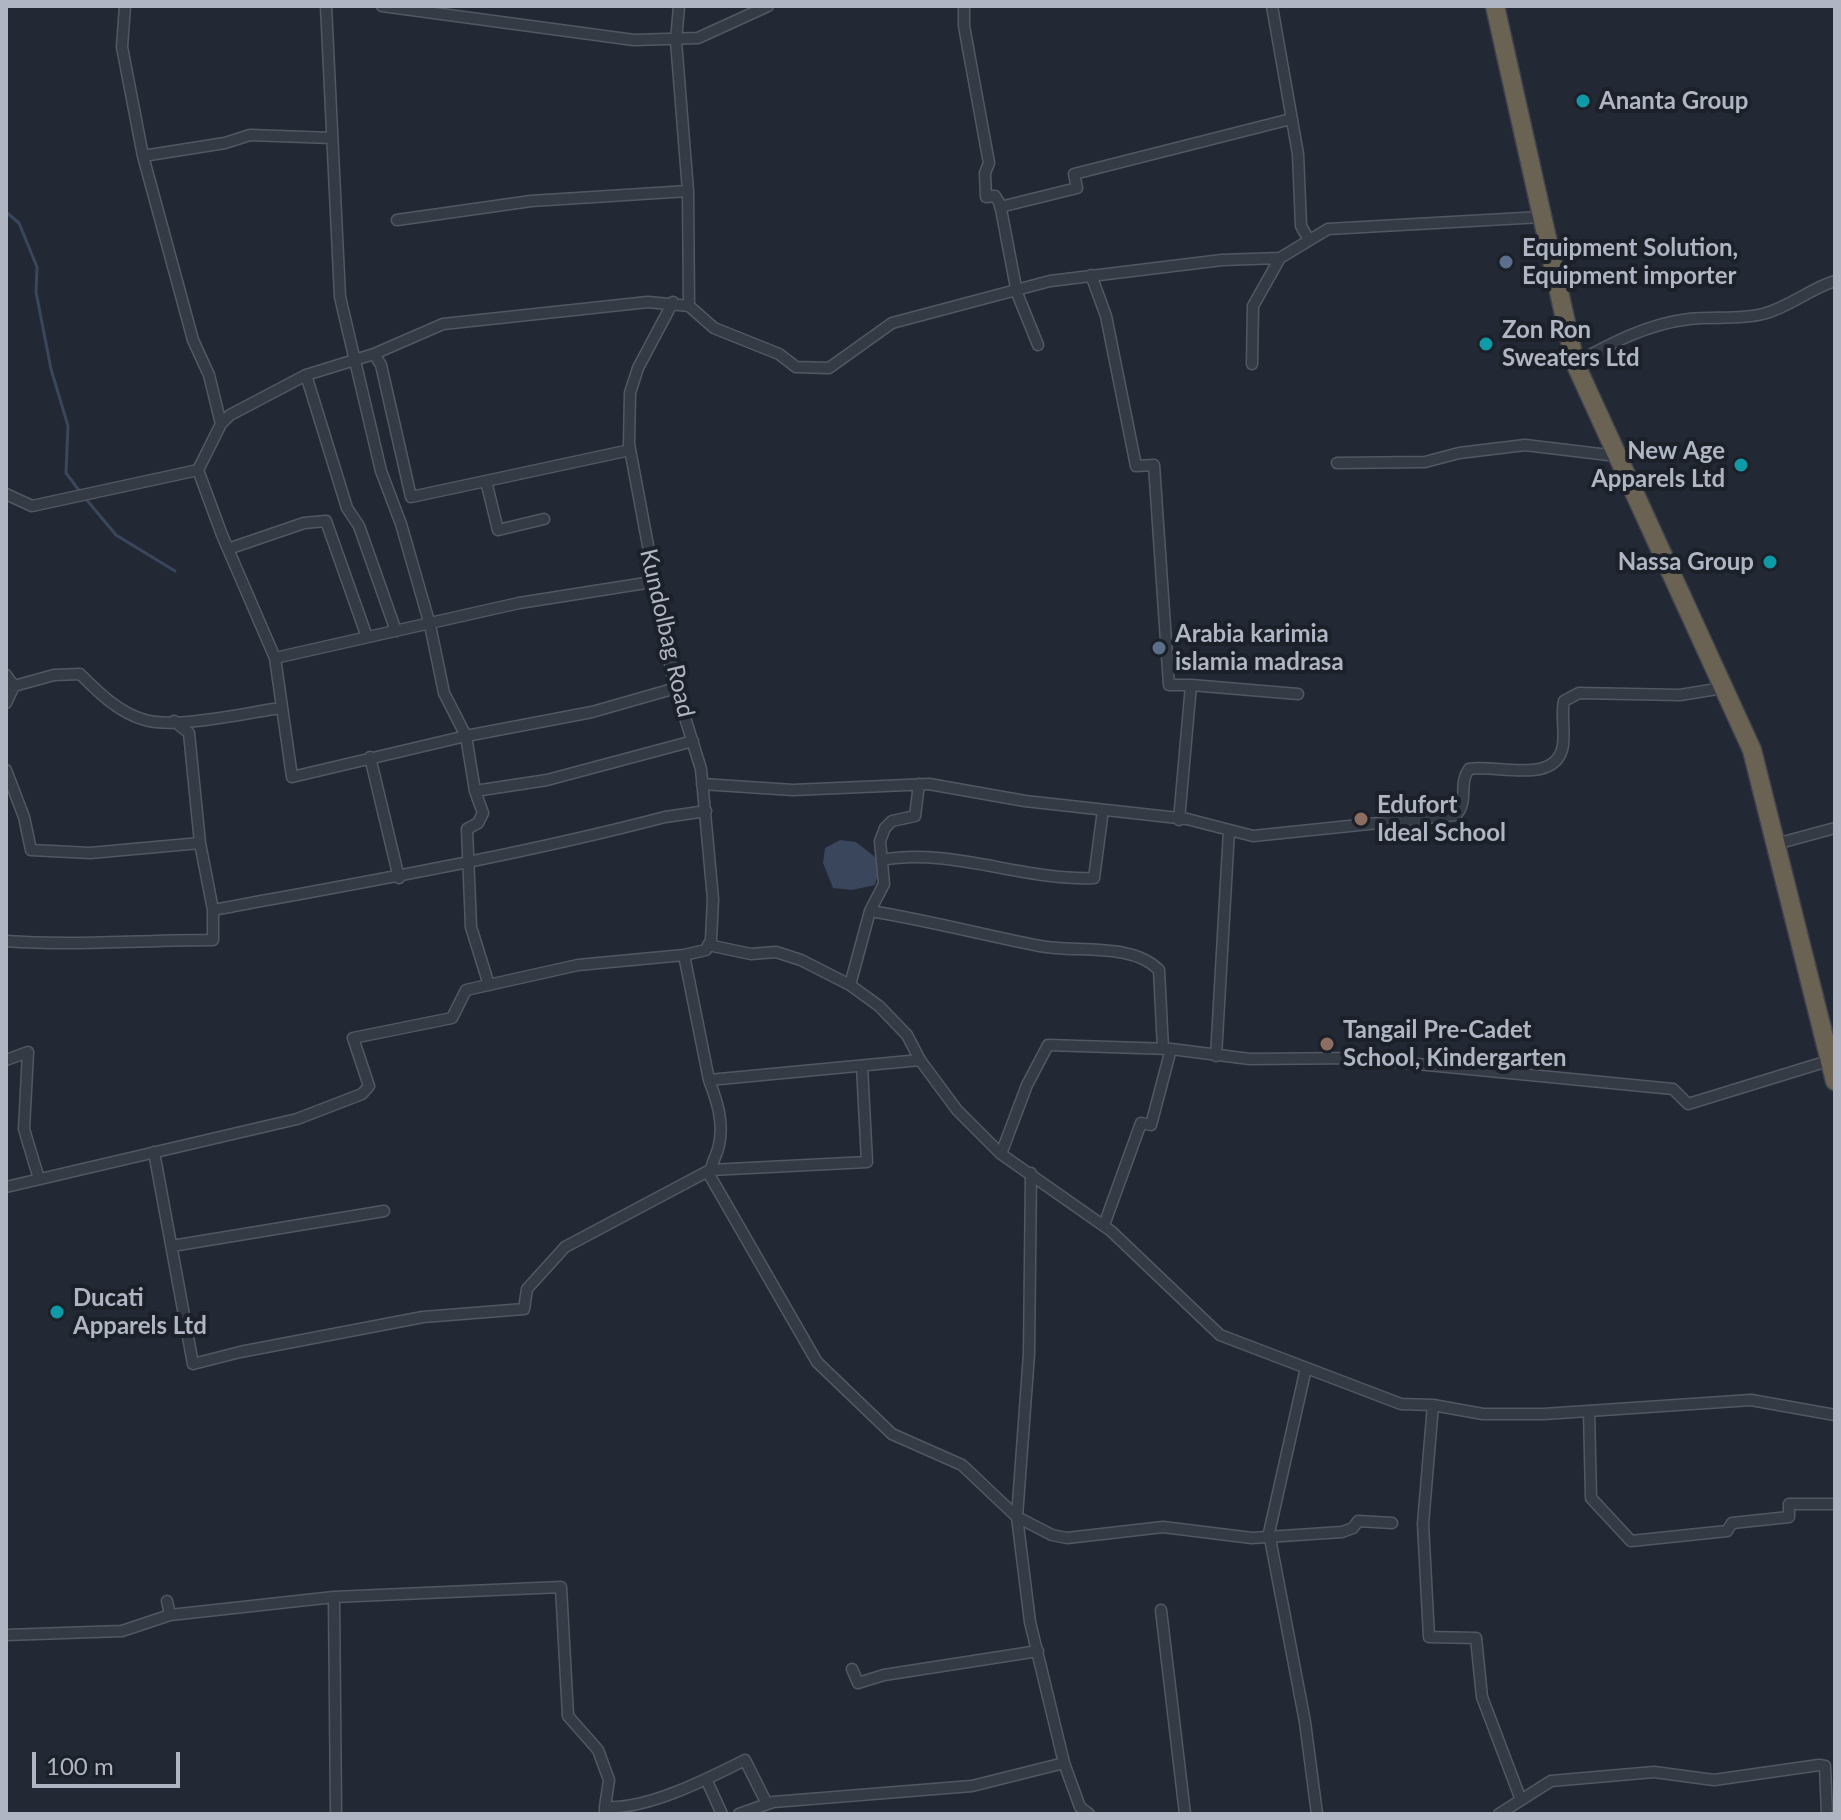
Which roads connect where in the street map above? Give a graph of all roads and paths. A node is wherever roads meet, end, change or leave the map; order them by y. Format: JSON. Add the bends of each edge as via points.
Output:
{"nodes":[{"id":1,"x":125,"y":6,"type":"edge"},
{"id":2,"x":326,"y":6,"type":"edge"},
{"id":3,"x":382,"y":6,"type":"edge"},
{"id":4,"x":679,"y":6,"type":"edge"},
{"id":5,"x":768,"y":6,"type":"edge"},
{"id":6,"x":964,"y":6,"type":"edge"},
{"id":7,"x":1272,"y":6,"type":"edge"},
{"id":8,"x":1495,"y":6,"type":"edge"},
{"id":9,"x":676,"y":41,"type":"junction"},
{"id":10,"x":1291,"y":119,"type":"junction"},
{"id":11,"x":332,"y":138,"type":"junction"},
{"id":12,"x":143,"y":156,"type":"junction"},
{"id":13,"x":688,"y":191,"type":"junction"},
{"id":14,"x":1000,"y":207,"type":"junction"},
{"id":15,"x":1541,"y":217,"type":"junction"},
{"id":16,"x":397,"y":220,"type":"dead end"},
{"id":17,"x":1309,"y":240,"type":"junction"},
{"id":18,"x":1280,"y":258,"type":"junction"},
{"id":19,"x":1091,"y":275,"type":"junction"},
{"id":20,"x":1835,"y":281,"type":"edge"},
{"id":21,"x":1017,"y":293,"type":"junction"},
{"id":22,"x":673,"y":302,"type":"junction"},
{"id":23,"x":689,"y":306,"type":"junction"},
{"id":24,"x":1038,"y":345,"type":"dead end"},
{"id":25,"x":374,"y":354,"type":"junction"},
{"id":26,"x":352,"y":359,"type":"junction"},
{"id":27,"x":1575,"y":363,"type":"junction"},
{"id":28,"x":1252,"y":364,"type":"dead end"},
{"id":29,"x":306,"y":375,"type":"junction"},
{"id":30,"x":221,"y":424,"type":"junction"},
{"id":31,"x":630,"y":450,"type":"junction"},
{"id":32,"x":1617,"y":456,"type":"junction"},
{"id":33,"x":1337,"y":463,"type":"dead end"},
{"id":34,"x":198,"y":470,"type":"junction"},
{"id":35,"x":486,"y":481,"type":"junction"},
{"id":36,"x":6,"y":494,"type":"edge"},
{"id":37,"x":544,"y":519,"type":"dead end"},
{"id":38,"x":228,"y":549,"type":"junction"},
{"id":39,"x":652,"y":582,"type":"junction"},
{"id":40,"x":430,"y":625,"type":"junction"},
{"id":41,"x":396,"y":631,"type":"junction"},
{"id":42,"x":367,"y":637,"type":"junction"},
{"id":43,"x":275,"y":658,"type":"junction"},
{"id":44,"x":6,"y":675,"type":"edge"},
{"id":45,"x":1191,"y":685,"type":"junction"},
{"id":46,"x":14,"y":686,"type":"junction"},
{"id":47,"x":676,"y":688,"type":"junction"},
{"id":48,"x":1723,"y":688,"type":"junction"},
{"id":49,"x":1298,"y":694,"type":"dead end"},
{"id":50,"x":6,"y":703,"type":"edge"},
{"id":51,"x":280,"y":708,"type":"junction"},
{"id":52,"x":174,"y":721,"type":"junction"},
{"id":53,"x":466,"y":736,"type":"junction"},
{"id":54,"x":693,"y":741,"type":"junction"},
{"id":55,"x":370,"y":757,"type":"junction"},
{"id":56,"x":6,"y":770,"type":"edge"},
{"id":57,"x":702,"y":784,"type":"junction"},
{"id":58,"x":919,"y":784,"type":"junction"},
{"id":59,"x":475,"y":791,"type":"junction"},
{"id":60,"x":1103,"y":810,"type":"junction"},
{"id":61,"x":706,"y":811,"type":"junction"},
{"id":62,"x":1179,"y":820,"type":"junction"},
{"id":63,"x":1835,"y":828,"type":"edge"},
{"id":64,"x":1229,"y":831,"type":"junction"},
{"id":65,"x":200,"y":843,"type":"junction"},
{"id":66,"x":1776,"y":844,"type":"junction"},
{"id":67,"x":882,"y":860,"type":"junction"},
{"id":68,"x":470,"y":861,"type":"junction"},
{"id":69,"x":399,"y":878,"type":"junction"},
{"id":70,"x":213,"y":910,"type":"junction"},
{"id":71,"x":870,"y":911,"type":"junction"},
{"id":72,"x":6,"y":941,"type":"edge"},
{"id":73,"x":708,"y":945,"type":"junction"},
{"id":74,"x":684,"y":955,"type":"junction"},
{"id":75,"x":489,"y":985,"type":"junction"},
{"id":76,"x":850,"y":985,"type":"junction"},
{"id":77,"x":1167,"y":1049,"type":"junction"},
{"id":78,"x":1216,"y":1056,"type":"junction"},
{"id":79,"x":6,"y":1060,"type":"edge"},
{"id":80,"x":920,"y":1060,"type":"junction"},
{"id":81,"x":1828,"y":1061,"type":"junction"},
{"id":82,"x":862,"y":1066,"type":"junction"},
{"id":83,"x":709,"y":1080,"type":"junction"},
{"id":84,"x":1835,"y":1081,"type":"edge"},
{"id":85,"x":154,"y":1152,"type":"junction"},
{"id":86,"x":1001,"y":1154,"type":"junction"},
{"id":87,"x":710,"y":1170,"type":"junction"},
{"id":88,"x":1031,"y":1173,"type":"junction"},
{"id":89,"x":39,"y":1179,"type":"junction"},
{"id":90,"x":6,"y":1187,"type":"edge"},
{"id":91,"x":384,"y":1211,"type":"dead end"},
{"id":92,"x":1104,"y":1225,"type":"junction"},
{"id":93,"x":172,"y":1246,"type":"junction"},
{"id":94,"x":1306,"y":1368,"type":"junction"},
{"id":95,"x":1433,"y":1405,"type":"junction"},
{"id":96,"x":1589,"y":1411,"type":"junction"},
{"id":97,"x":1835,"y":1415,"type":"edge"},
{"id":98,"x":1835,"y":1504,"type":"edge"},
{"id":99,"x":1017,"y":1517,"type":"junction"},
{"id":100,"x":1392,"y":1523,"type":"dead end"},
{"id":101,"x":1269,"y":1536,"type":"junction"},
{"id":102,"x":334,"y":1597,"type":"junction"},
{"id":103,"x":167,"y":1601,"type":"dead end"},
{"id":104,"x":1161,"y":1610,"type":"dead end"},
{"id":105,"x":170,"y":1615,"type":"junction"},
{"id":106,"x":6,"y":1635,"type":"edge"},
{"id":107,"x":1038,"y":1651,"type":"junction"},
{"id":108,"x":852,"y":1669,"type":"dead end"},
{"id":109,"x":1064,"y":1763,"type":"junction"},
{"id":110,"x":706,"y":1779,"type":"junction"},
{"id":111,"x":1830,"y":1790,"type":"edge"},
{"id":112,"x":1521,"y":1800,"type":"junction"},
{"id":113,"x":767,"y":1804,"type":"junction"},
{"id":114,"x":605,"y":1810,"type":"edge"},
{"id":115,"x":336,"y":1814,"type":"edge"},
{"id":116,"x":722,"y":1814,"type":"edge"},
{"id":117,"x":739,"y":1814,"type":"edge"},
{"id":118,"x":1089,"y":1814,"type":"edge"},
{"id":119,"x":1185,"y":1814,"type":"edge"},
{"id":120,"x":1317,"y":1814,"type":"edge"},
{"id":121,"x":1499,"y":1814,"type":"edge"},
{"id":122,"x":1827,"y":1814,"type":"edge"}],
"edges":[{"from":1,"to":12,"type":"street","via":[[122,47]]},
{"from":2,"to":11,"type":"street"},
{"from":3,"to":9,"type":"street"},
{"from":4,"to":9,"type":"street"},
{"from":5,"to":9,"type":"street","via":[[698,38]]},
{"from":6,"to":14,"type":"street","via":[[989,163],[986,197],[995,196]]},
{"from":7,"to":10,"type":"street"},
{"from":8,"to":15,"type":"highway"},
{"from":9,"to":13,"type":"street"},
{"from":10,"to":14,"type":"street","via":[[1074,174],[1077,188]]},
{"from":10,"to":17,"type":"street","via":[[1301,226]]},
{"from":11,"to":12,"type":"street","via":[[250,135]]},
{"from":11,"to":26,"type":"street","via":[[340,297]]},
{"from":12,"to":30,"type":"street"},
{"from":13,"to":16,"type":"street","via":[[531,201]]},
{"from":13,"to":23,"type":"street"},
{"from":14,"to":21,"type":"street"},
{"from":15,"to":17,"type":"street","via":[[1328,229]]},
{"from":15,"to":27,"type":"highway"},
{"from":17,"to":18,"type":"street"},
{"from":18,"to":19,"type":"street"},
{"from":18,"to":28,"type":"street","via":[[1253,306]]},
{"from":19,"to":21,"type":"street"},
{"from":19,"to":45,"type":"street","via":[[1106,316],[1136,466],[1154,465],[1169,685]]},
{"from":20,"to":27,"type":"street","via":[[1817,286],[1786,308],[1758,316],[1660,324]]},
{"from":21,"to":23,"type":"street","via":[[892,323],[829,368],[796,367],[779,354],[714,328]]},
{"from":21,"to":24,"type":"street"},
{"from":22,"to":23,"type":"street"},
{"from":22,"to":25,"type":"street","via":[[443,324]]},
{"from":22,"to":31,"type":"street","name":"Kundolbag Road","via":[[630,393]]},
{"from":25,"to":26,"type":"street"},
{"from":25,"to":35,"type":"street","via":[[385,378],[411,497]]},
{"from":26,"to":29,"type":"street"},
{"from":26,"to":40,"type":"street"},
{"from":27,"to":32,"type":"highway"},
{"from":29,"to":30,"type":"street"},
{"from":29,"to":41,"type":"street","via":[[347,508],[359,526]]},
{"from":30,"to":34,"type":"street"},
{"from":31,"to":35,"type":"street"},
{"from":31,"to":39,"type":"street","name":"Kundolbag Road"},
{"from":32,"to":33,"type":"street","via":[[1525,445],[1425,462]]},
{"from":32,"to":48,"type":"highway"},
{"from":34,"to":36,"type":"street","via":[[32,506]]},
{"from":34,"to":38,"type":"street"},
{"from":35,"to":37,"type":"street","via":[[498,530]]},
{"from":38,"to":42,"type":"street","via":[[304,523],[326,521]]},
{"from":38,"to":43,"type":"street"},
{"from":39,"to":40,"type":"street","via":[[519,603]]},
{"from":39,"to":47,"type":"street","name":"Kundolbag Road"},
{"from":40,"to":41,"type":"street"},
{"from":40,"to":53,"type":"street","via":[[444,693]]},
{"from":41,"to":42,"type":"street"},
{"from":42,"to":43,"type":"street"},
{"from":43,"to":51,"type":"street"},
{"from":44,"to":46,"type":"street"},
{"from":45,"to":49,"type":"street"},
{"from":45,"to":62,"type":"street"},
{"from":46,"to":50,"type":"street"},
{"from":46,"to":52,"type":"street","via":[[80,674],[130,714]]},
{"from":47,"to":53,"type":"street","via":[[592,712]]},
{"from":47,"to":54,"type":"street","name":"Kundolbag Road"},
{"from":48,"to":64,"type":"street","via":[[1680,695],[1579,693],[1564,701],[1558,759],[1534,770],[1469,769],[1465,802],[1456,815],[1264,836]]},
{"from":48,"to":66,"type":"highway","via":[[1752,750]]},
{"from":51,"to":52,"type":"street"},
{"from":51,"to":55,"type":"street","via":[[292,777]]},
{"from":52,"to":65,"type":"street","via":[[189,733]]},
{"from":53,"to":55,"type":"street"},
{"from":53,"to":59,"type":"street"},
{"from":54,"to":57,"type":"street","name":"Kundolbag Road"},
{"from":54,"to":59,"type":"street","via":[[547,780]]},
{"from":55,"to":69,"type":"street"},
{"from":56,"to":65,"type":"street","via":[[31,850],[90,853]]},
{"from":57,"to":58,"type":"street","via":[[793,790]]},
{"from":57,"to":61,"type":"street","name":"Kundolbag Road"},
{"from":58,"to":60,"type":"street"},
{"from":58,"to":67,"type":"street","via":[[915,816],[885,828]]},
{"from":59,"to":68,"type":"street","via":[[483,813],[467,829]]},
{"from":60,"to":62,"type":"street"},
{"from":60,"to":67,"type":"street","via":[[1094,878],[1047,876],[935,857]]},
{"from":61,"to":68,"type":"street"},
{"from":61,"to":73,"type":"street","name":"Kundolbag Road","via":[[713,899]]},
{"from":62,"to":64,"type":"street"},
{"from":63,"to":66,"type":"street"},
{"from":64,"to":78,"type":"street"},
{"from":65,"to":70,"type":"street"},
{"from":66,"to":81,"type":"highway"},
{"from":67,"to":71,"type":"street","via":[[884,884]]},
{"from":68,"to":69,"type":"street"},
{"from":68,"to":75,"type":"street","via":[[471,927]]},
{"from":69,"to":70,"type":"street"},
{"from":70,"to":72,"type":"street","via":[[213,940],[76,946]]},
{"from":71,"to":76,"type":"street"},
{"from":71,"to":77,"type":"street","via":[[1038,946],[1109,951],[1153,964],[1159,970]]},
{"from":73,"to":74,"type":"street"},
{"from":73,"to":76,"type":"street","via":[[751,954],[776,952]]},
{"from":74,"to":75,"type":"street","via":[[578,965]]},
{"from":74,"to":83,"type":"street"},
{"from":75,"to":85,"type":"street","via":[[466,990],[452,1018],[353,1038],[369,1086],[362,1094],[297,1119]]},
{"from":76,"to":80,"type":"street","via":[[900,1027]]},
{"from":77,"to":78,"type":"street"},
{"from":77,"to":86,"type":"street","via":[[1048,1045]]},
{"from":77,"to":92,"type":"street","via":[[1151,1125],[1141,1123]]},
{"from":78,"to":81,"type":"street","via":[[1356,1058],[1673,1089],[1688,1104]]},
{"from":79,"to":89,"type":"street","via":[[28,1052],[24,1129]]},
{"from":80,"to":82,"type":"street"},
{"from":80,"to":86,"type":"street","via":[[957,1110]]},
{"from":81,"to":84,"type":"highway"},
{"from":82,"to":83,"type":"street"},
{"from":82,"to":87,"type":"street","via":[[867,1162]]},
{"from":83,"to":87,"type":"street","via":[[720,1122]]},
{"from":85,"to":89,"type":"street"},
{"from":85,"to":93,"type":"street"},
{"from":86,"to":88,"type":"street"},
{"from":87,"to":93,"type":"street","via":[[565,1247],[527,1289],[524,1309],[423,1317],[193,1364]]},
{"from":87,"to":99,"type":"street","via":[[817,1362],[892,1434],[962,1465]]},
{"from":88,"to":92,"type":"street"},
{"from":88,"to":99,"type":"street","via":[[1029,1354]]},
{"from":89,"to":90,"type":"street"},
{"from":91,"to":93,"type":"street"},
{"from":92,"to":94,"type":"street","via":[[1220,1335]]},
{"from":94,"to":95,"type":"street","via":[[1401,1404]]},
{"from":94,"to":101,"type":"street"},
{"from":95,"to":96,"type":"street","via":[[1483,1414]]},
{"from":95,"to":112,"type":"street","via":[[1423,1524],[1429,1637],[1476,1638],[1482,1697]]},
{"from":96,"to":97,"type":"street","via":[[1751,1400]]},
{"from":96,"to":98,"type":"street","via":[[1591,1498],[1631,1541],[1727,1531],[1732,1523],[1789,1517],[1789,1504]]},
{"from":99,"to":101,"type":"street","via":[[1067,1538],[1163,1527]]},
{"from":99,"to":107,"type":"street"},
{"from":100,"to":101,"type":"street","via":[[1358,1521],[1342,1532]]},
{"from":101,"to":120,"type":"street"},
{"from":102,"to":105,"type":"street"},
{"from":102,"to":114,"type":"street","via":[[561,1587],[568,1716],[598,1750],[609,1780]]},
{"from":102,"to":115,"type":"street"},
{"from":103,"to":105,"type":"street"},
{"from":104,"to":119,"type":"street"},
{"from":105,"to":106,"type":"street","via":[[122,1631]]},
{"from":107,"to":108,"type":"street","via":[[858,1683]]},
{"from":107,"to":109,"type":"street"},
{"from":109,"to":113,"type":"street","via":[[972,1786]]},
{"from":109,"to":118,"type":"street","via":[[1080,1807]]},
{"from":110,"to":113,"type":"street","via":[[745,1760]]},
{"from":110,"to":114,"type":"street","via":[[631,1807]]},
{"from":110,"to":116,"type":"street"},
{"from":111,"to":112,"type":"street","via":[[1825,1766],[1819,1765],[1714,1780],[1654,1772],[1598,1775],[1551,1781]]},
{"from":111,"to":122,"type":"street"},
{"from":112,"to":121,"type":"street"},
{"from":113,"to":117,"type":"street"}]}
